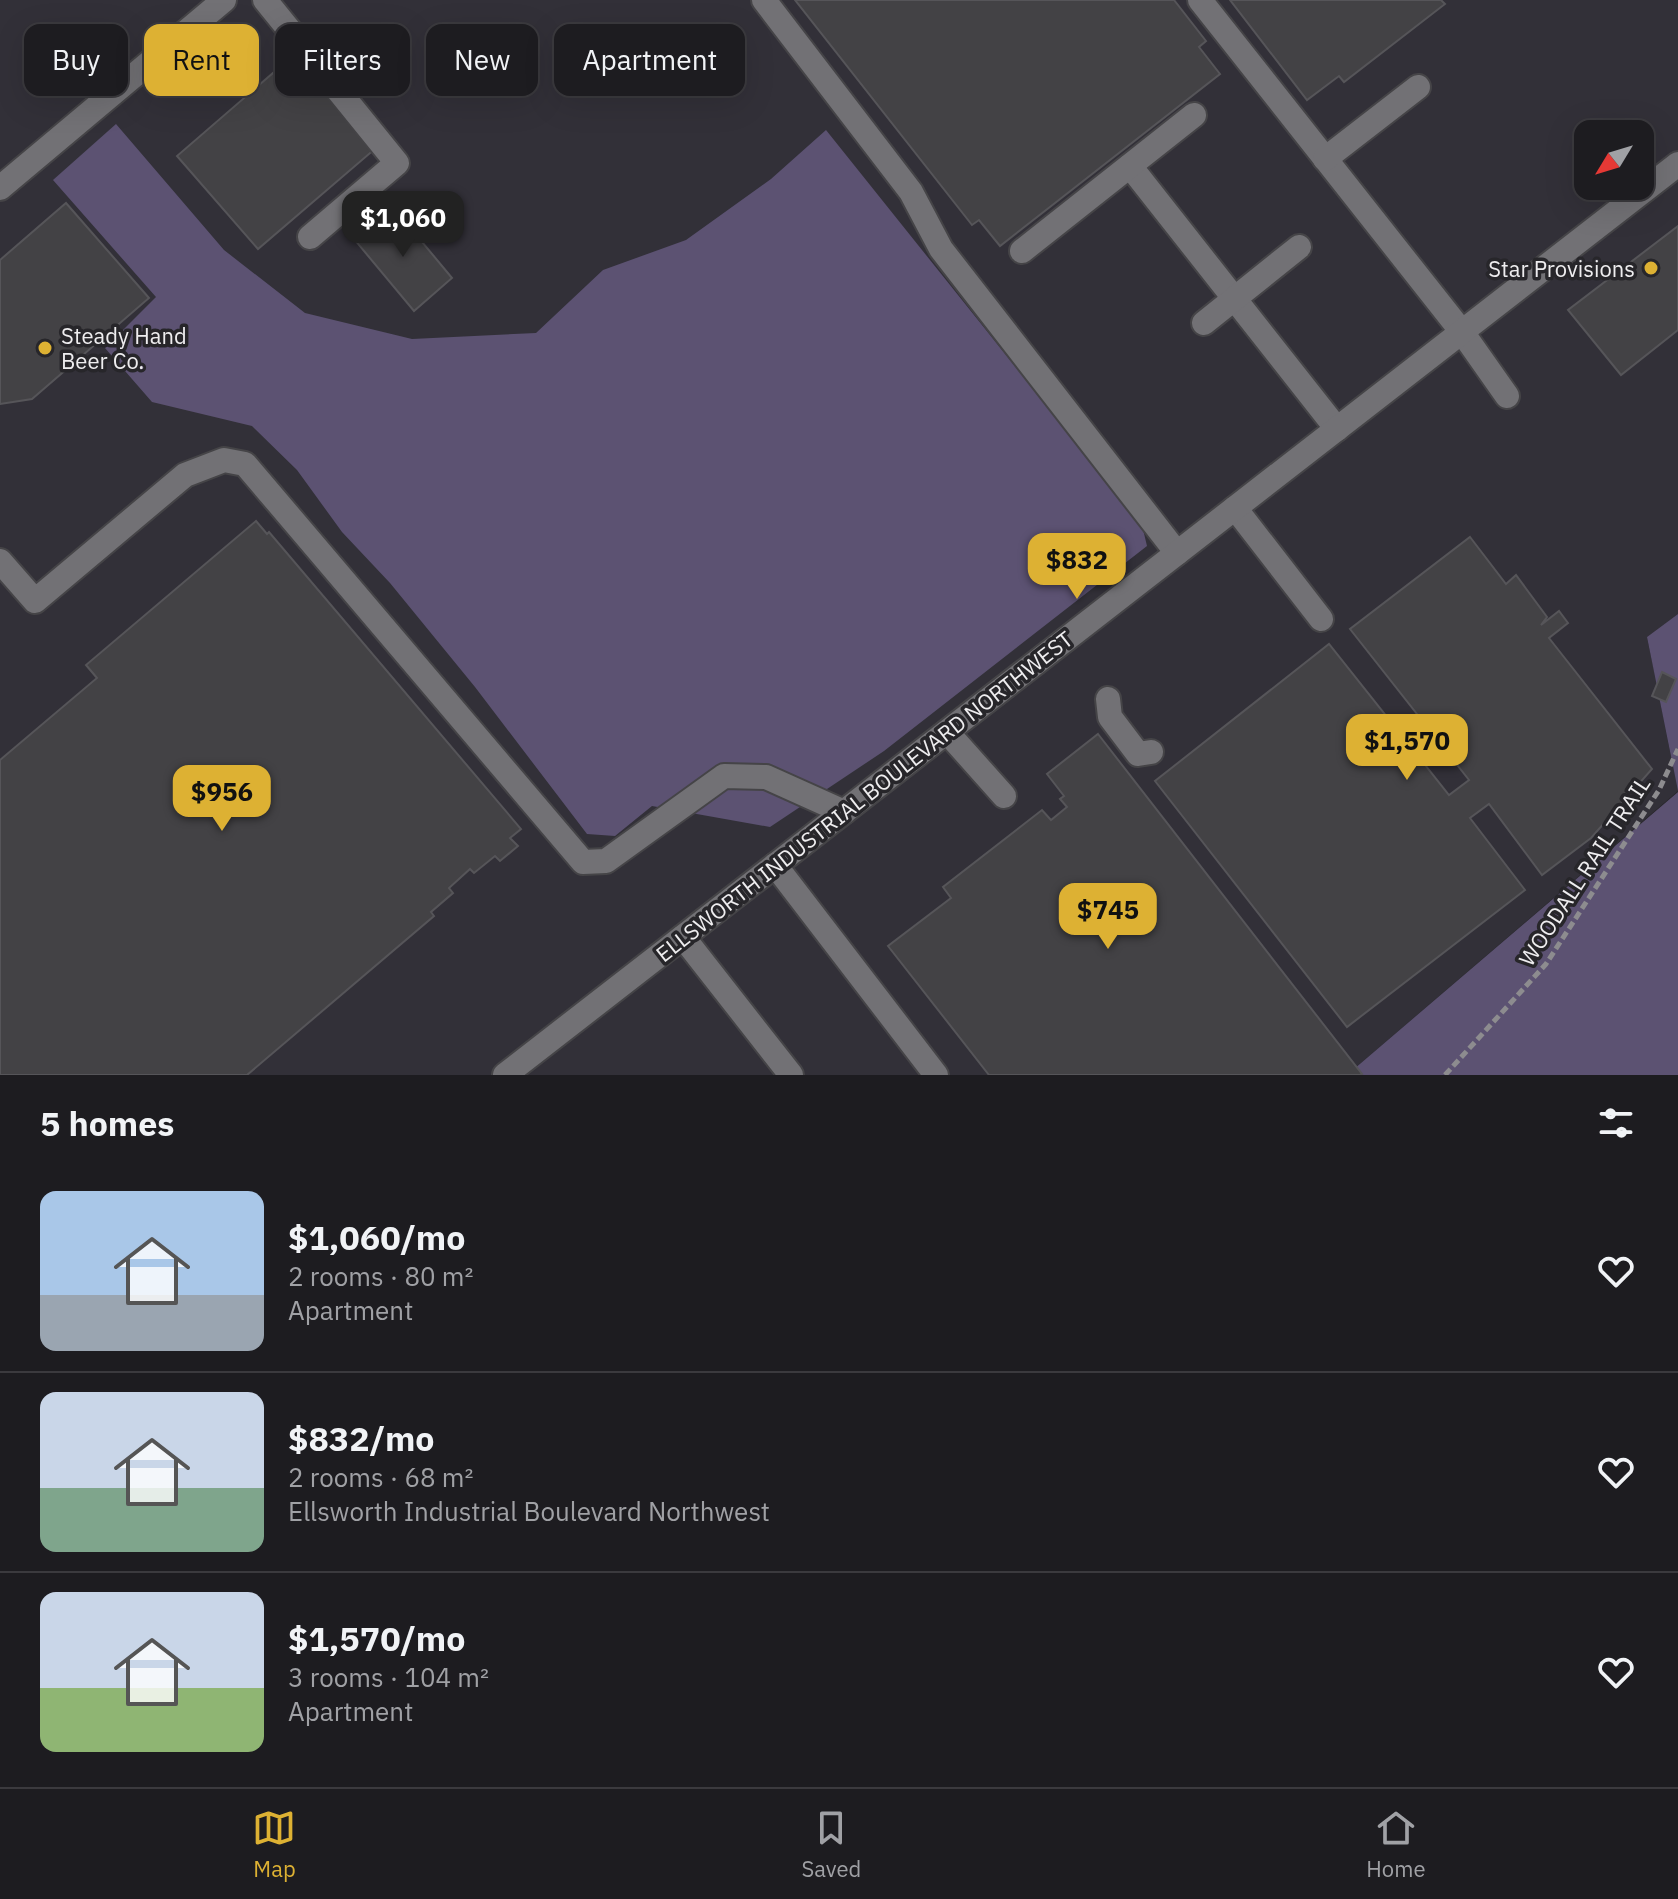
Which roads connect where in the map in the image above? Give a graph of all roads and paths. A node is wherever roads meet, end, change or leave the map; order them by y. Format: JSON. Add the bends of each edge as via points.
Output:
{"nodes":[{"id":1,"x":224,"y":0,"type":"edge"},
{"id":2,"x":265,"y":0,"type":"edge"},
{"id":3,"x":764,"y":0,"type":"edge"},
{"id":4,"x":1200,"y":0,"type":"edge"},
{"id":5,"x":1418,"y":87,"type":"dead end"},
{"id":6,"x":1194,"y":115,"type":"dead end"},
{"id":7,"x":1325,"y":159,"type":"junction"},
{"id":8,"x":1678,"y":164,"type":"edge"},
{"id":9,"x":1130,"y":166,"type":"junction"},
{"id":10,"x":0,"y":188,"type":"edge"},
{"id":11,"x":310,"y":237,"type":"dead end"},
{"id":12,"x":1299,"y":247,"type":"dead end"},
{"id":13,"x":1022,"y":251,"type":"dead end"},
{"id":14,"x":1234,"y":299,"type":"junction"},
{"id":15,"x":1204,"y":323,"type":"dead end"},
{"id":16,"x":1462,"y":332,"type":"junction"},
{"id":17,"x":1507,"y":396,"type":"dead end"},
{"id":18,"x":1337,"y":429,"type":"junction"},
{"id":19,"x":1235,"y":508,"type":"junction"},
{"id":20,"x":1177,"y":553,"type":"junction"},
{"id":21,"x":0,"y":561,"type":"edge"},
{"id":22,"x":1321,"y":619,"type":"dead end"},
{"id":23,"x":1108,"y":699,"type":"dead end"},
{"id":24,"x":947,"y":732,"type":"junction"},
{"id":25,"x":1678,"y":749,"type":"edge"},
{"id":26,"x":1151,"y":752,"type":"dead end"},
{"id":27,"x":1004,"y":796,"type":"dead end"},
{"id":28,"x":844,"y":812,"type":"junction"},
{"id":29,"x":775,"y":865,"type":"junction"},
{"id":30,"x":683,"y":937,"type":"junction"},
{"id":31,"x":505,"y":1075,"type":"edge"},
{"id":32,"x":791,"y":1075,"type":"edge"},
{"id":33,"x":936,"y":1075,"type":"edge"},
{"id":34,"x":1445,"y":1075,"type":"edge"}],
"edges":[{"from":1,"to":10,"type":"street"},
{"from":2,"to":11,"type":"street","via":[[397,163]]},
{"from":3,"to":20,"type":"street","via":[[911,192],[941,249]]},
{"from":4,"to":7,"type":"street"},
{"from":5,"to":7,"type":"street"},
{"from":6,"to":9,"type":"street"},
{"from":7,"to":16,"type":"street"},
{"from":8,"to":16,"type":"street","name":"ELLSWORTH INDUSTRIAL BOULEVARD NORTHWEST"},
{"from":9,"to":13,"type":"street"},
{"from":9,"to":14,"type":"street"},
{"from":12,"to":14,"type":"street"},
{"from":14,"to":15,"type":"street"},
{"from":14,"to":18,"type":"street"},
{"from":16,"to":17,"type":"street"},
{"from":16,"to":18,"type":"street","name":"ELLSWORTH INDUSTRIAL BOULEVARD NORTHWEST"},
{"from":18,"to":19,"type":"street","name":"ELLSWORTH INDUSTRIAL BOULEVARD NORTHWEST"},
{"from":19,"to":20,"type":"street","name":"ELLSWORTH INDUSTRIAL BOULEVARD NORTHWEST"},
{"from":19,"to":22,"type":"street"},
{"from":20,"to":24,"type":"street","name":"ELLSWORTH INDUSTRIAL BOULEVARD NORTHWEST"},
{"from":21,"to":28,"type":"street","via":[[35,601],[185,475],[224,460],[245,464],[583,862],[606,861],[724,776],[766,777]]},
{"from":23,"to":26,"type":"street","via":[[1110,717],[1138,754]]},
{"from":24,"to":27,"type":"street"},
{"from":24,"to":28,"type":"street","name":"ELLSWORTH INDUSTRIAL BOULEVARD NORTHWEST"},
{"from":25,"to":34,"type":"path","name":"WOODALL RAIL TRAIL","via":[[1659,790],[1546,964]]},
{"from":28,"to":29,"type":"street","name":"ELLSWORTH INDUSTRIAL BOULEVARD NORTHWEST"},
{"from":29,"to":30,"type":"street","name":"ELLSWORTH INDUSTRIAL BOULEVARD NORTHWEST"},
{"from":29,"to":33,"type":"street"},
{"from":30,"to":31,"type":"street","name":"ELLSWORTH INDUSTRIAL BOULEVARD NORTHWEST"},
{"from":30,"to":32,"type":"street"}]}
